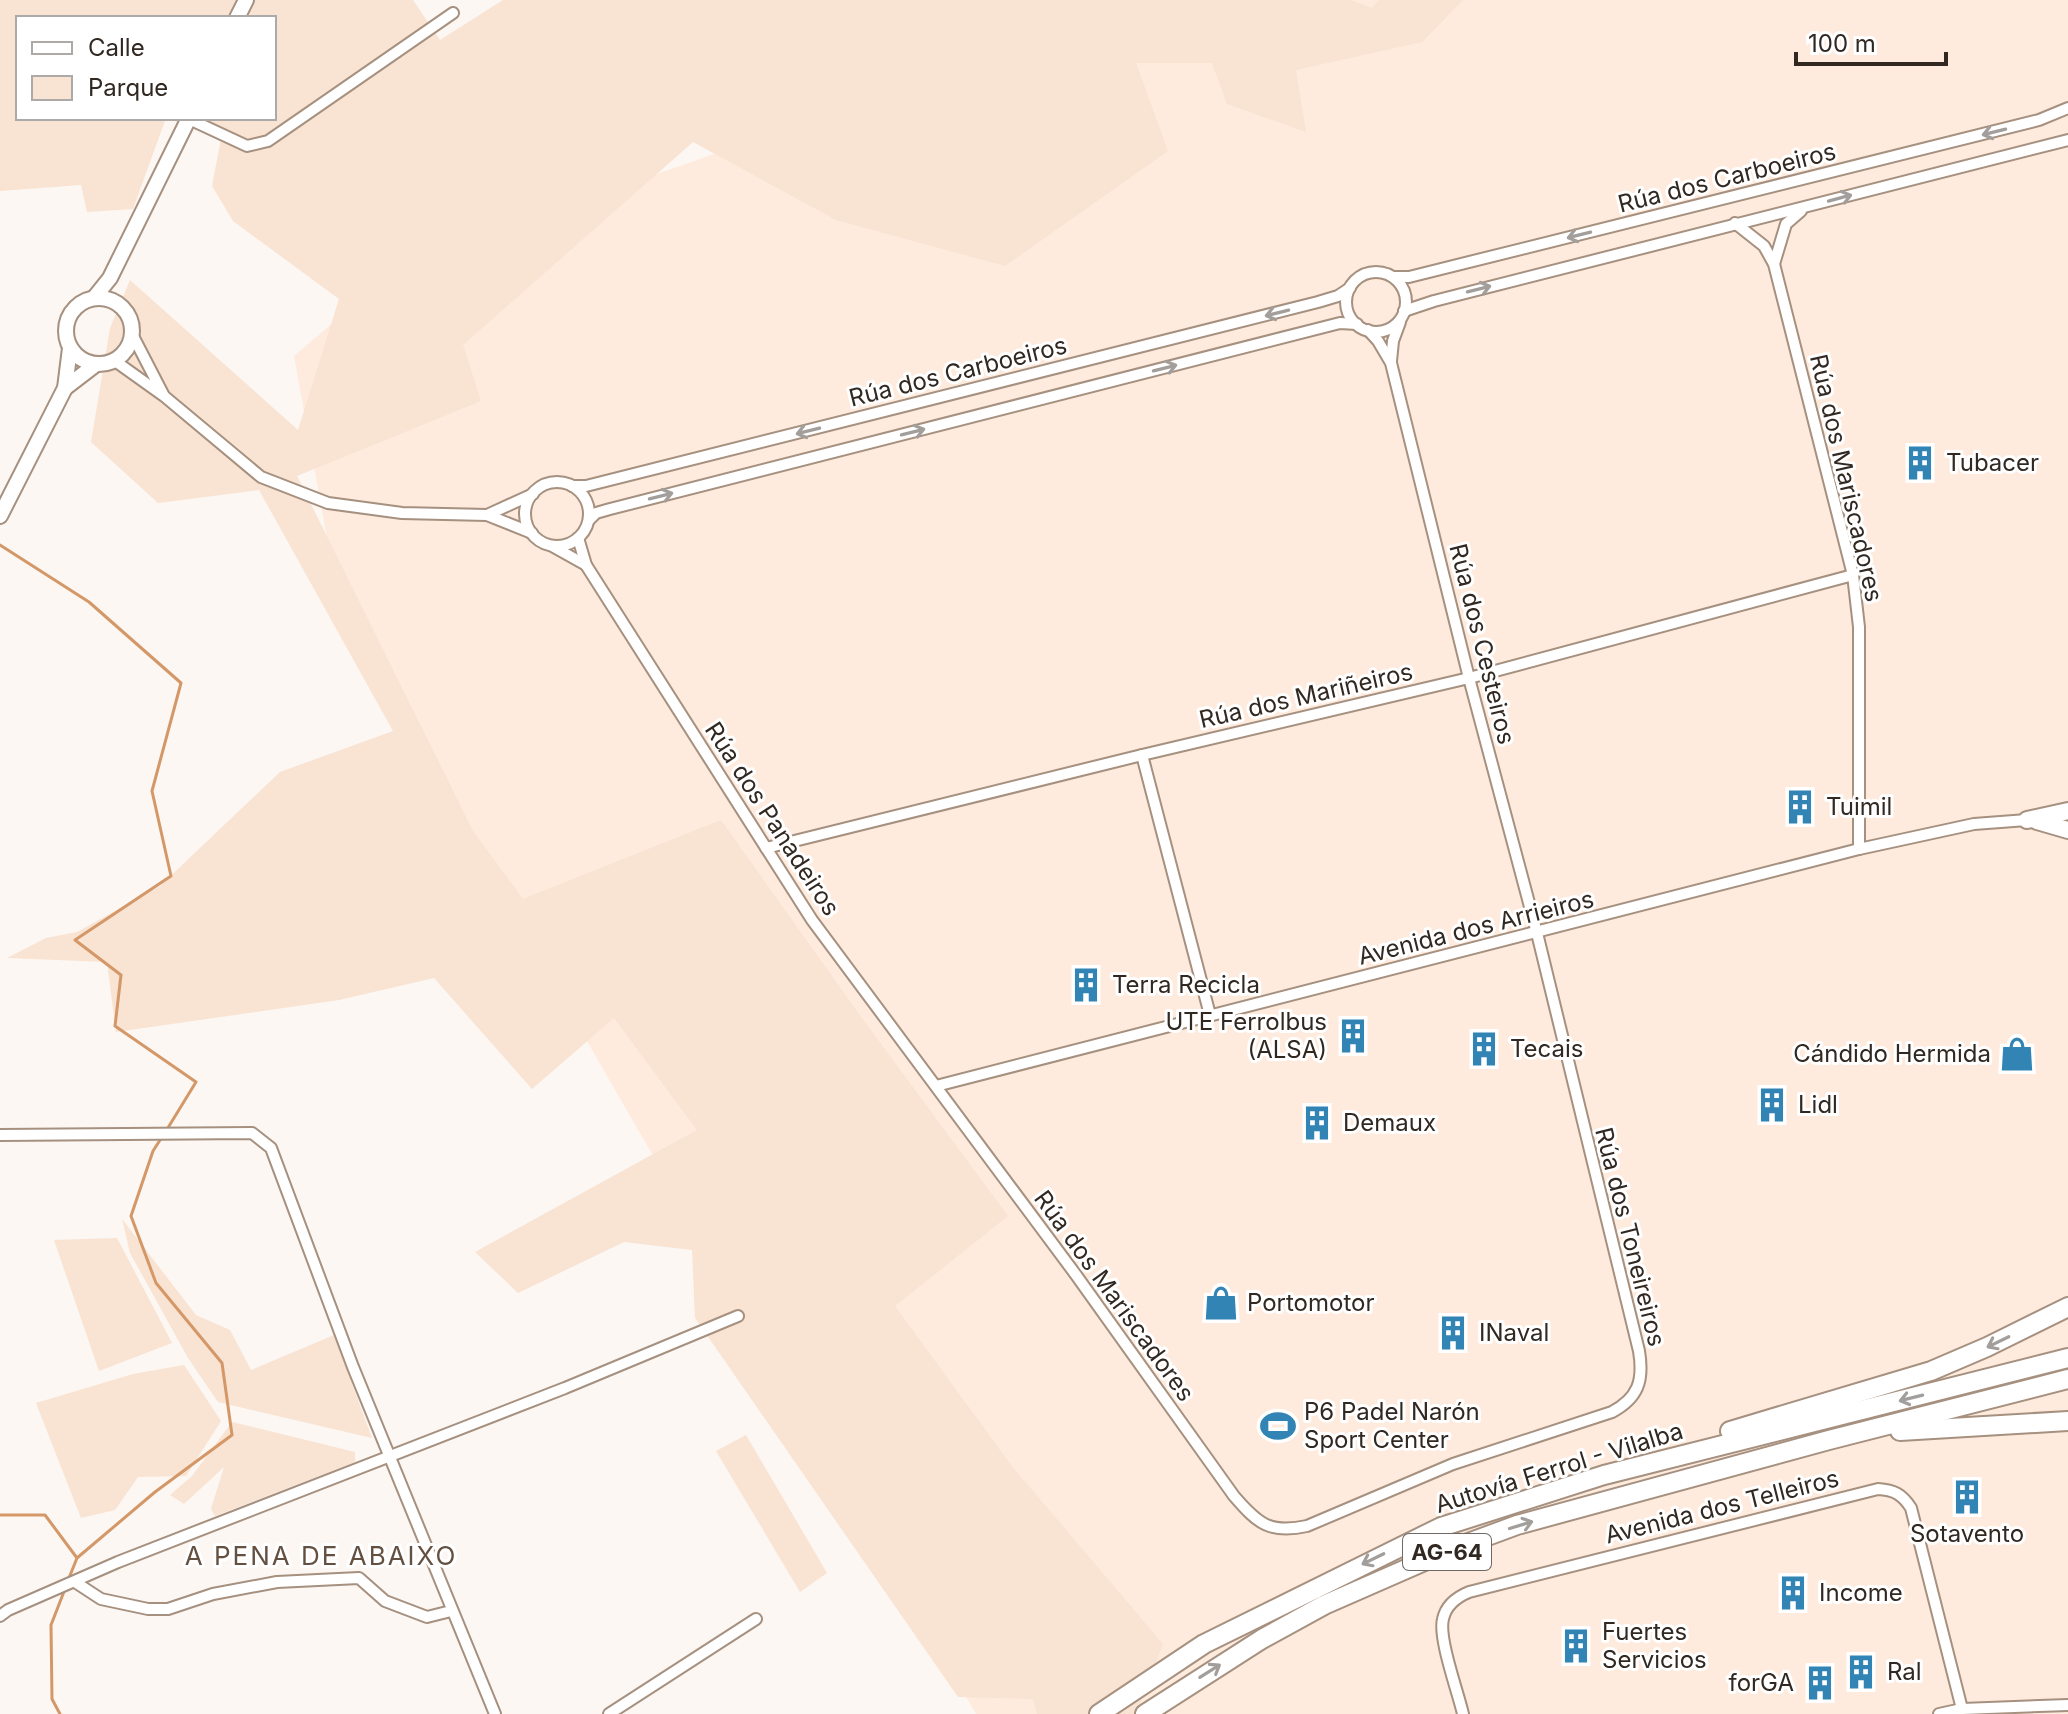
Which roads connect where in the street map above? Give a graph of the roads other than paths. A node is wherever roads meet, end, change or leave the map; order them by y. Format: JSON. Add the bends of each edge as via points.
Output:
{"nodes":[{"id":1,"x":453,"y":13,"type":"dead end"},
{"id":2,"x":2068,"y":108,"type":"edge"},
{"id":3,"x":188,"y":120,"type":"edge"},
{"id":4,"x":193,"y":120,"type":"edge"},
{"id":5,"x":2068,"y":140,"type":"edge"},
{"id":6,"x":1806,"y":207,"type":"junction"},
{"id":7,"x":1735,"y":223,"type":"junction"},
{"id":8,"x":1774,"y":264,"type":"junction"},
{"id":9,"x":1393,"y":277,"type":"junction"},
{"id":10,"x":110,"y":278,"type":"junction"},
{"id":11,"x":1350,"y":288,"type":"junction"},
{"id":12,"x":94,"y":298,"type":"junction"},
{"id":13,"x":120,"y":305,"type":"junction"},
{"id":14,"x":1403,"y":314,"type":"junction"},
{"id":15,"x":1357,"y":324,"type":"junction"},
{"id":16,"x":1368,"y":330,"type":"junction"},
{"id":17,"x":133,"y":336,"type":"junction"},
{"id":18,"x":70,"y":348,"type":"junction"},
{"id":19,"x":115,"y":361,"type":"junction"},
{"id":20,"x":1391,"y":363,"type":"junction"},
{"id":21,"x":95,"y":365,"type":"junction"},
{"id":22,"x":65,"y":388,"type":"junction"},
{"id":23,"x":164,"y":396,"type":"junction"},
{"id":24,"x":572,"y":486,"type":"junction"},
{"id":25,"x":533,"y":494,"type":"junction"},
{"id":26,"x":487,"y":515,"type":"junction"},
{"id":27,"x":0,"y":516,"type":"edge"},
{"id":28,"x":589,"y":520,"type":"junction"},
{"id":29,"x":532,"y":533,"type":"junction"},
{"id":30,"x":578,"y":538,"type":"junction"},
{"id":31,"x":550,"y":545,"type":"junction"},
{"id":32,"x":586,"y":565,"type":"junction"},
{"id":33,"x":1853,"y":575,"type":"junction"},
{"id":34,"x":1469,"y":678,"type":"junction"},
{"id":35,"x":1142,"y":755,"type":"junction"},
{"id":36,"x":2068,"y":811,"type":"edge"},
{"id":37,"x":2027,"y":820,"type":"junction"},
{"id":38,"x":2068,"y":830,"type":"edge"},
{"id":39,"x":766,"y":848,"type":"junction"},
{"id":40,"x":1859,"y":849,"type":"junction"},
{"id":41,"x":1537,"y":933,"type":"junction"},
{"id":42,"x":1210,"y":1015,"type":"junction"},
{"id":43,"x":936,"y":1086,"type":"junction"},
{"id":44,"x":0,"y":1135,"type":"edge"},
{"id":45,"x":2068,"y":1307,"type":"edge"},
{"id":46,"x":738,"y":1316,"type":"dead end"},
{"id":47,"x":2068,"y":1358,"type":"edge"},
{"id":48,"x":2068,"y":1379,"type":"edge"},
{"id":49,"x":2067,"y":1421,"type":"edge"},
{"id":50,"x":1776,"y":1454,"type":"junction"},
{"id":51,"x":388,"y":1455,"type":"junction"},
{"id":52,"x":1264,"y":1525,"type":"joint"},
{"id":53,"x":1441,"y":1527,"type":"junction"},
{"id":54,"x":69,"y":1585,"type":"junction"},
{"id":55,"x":451,"y":1611,"type":"junction"},
{"id":56,"x":0,"y":1616,"type":"edge"},
{"id":57,"x":756,"y":1619,"type":"dead end"},
{"id":58,"x":2068,"y":1705,"type":"edge"},
{"id":59,"x":1962,"y":1709,"type":"junction"},
{"id":60,"x":495,"y":1714,"type":"edge"},
{"id":61,"x":609,"y":1714,"type":"edge"},
{"id":62,"x":1099,"y":1714,"type":"edge"},
{"id":63,"x":1145,"y":1714,"type":"edge"},
{"id":64,"x":1463,"y":1714,"type":"edge"},
{"id":65,"x":1939,"y":1714,"type":"edge"}],
"edges":[{"from":1,"to":4,"type":"street","via":[[268,141],[247,146]]},
{"from":2,"to":9,"type":"street","name":"Rúa dos Carboeiros","one_way":true,"via":[[1840,170]]},
{"from":3,"to":10,"type":"main road"},
{"from":6,"to":5,"type":"street","name":"Rúa dos Carboeiros","one_way":true},
{"from":6,"to":7,"type":"street","name":"Rúa dos Carboeiros"},
{"from":6,"to":8,"type":"street","via":[[1786,224]]},
{"from":7,"to":8,"type":"street","name":"Rúa dos Mariscadores","via":[[1764,246]]},
{"from":14,"to":7,"type":"street","name":"Rúa dos Carboeiros","one_way":true,"via":[[1434,301]]},
{"from":8,"to":33,"type":"street","name":"Rúa dos Mariscadores"},
{"from":9,"to":11,"type":"street","name":"Rúa dos Carboeiros","via":[[1371,272]]},
{"from":9,"to":14,"type":"street","via":[[1406,299]]},
{"from":10,"to":12,"type":"main road"},
{"from":10,"to":13,"type":"main road"},
{"from":11,"to":15,"type":"street","via":[[1346,300]]},
{"from":11,"to":24,"type":"street","name":"Rúa dos Carboeiros","one_way":true,"via":[[1318,302]]},
{"from":12,"to":13,"type":"main road"},
{"from":12,"to":18,"type":"main road","via":[[69,317]]},
{"from":13,"to":17,"type":"main road"},
{"from":14,"to":16,"type":"street","name":"Rúa dos Carboeiros","via":[[1389,329]]},
{"from":14,"to":20,"type":"street","name":"Rúa dos Cesteiros"},
{"from":15,"to":16,"type":"street"},
{"from":28,"to":15,"type":"street","name":"Rúa dos Carboeiros","one_way":true,"via":[[626,505],[1340,323]]},
{"from":16,"to":20,"type":"street","name":"Rúa dos Cesteiros"},
{"from":17,"to":19,"type":"main road"},
{"from":17,"to":23,"type":"street"},
{"from":18,"to":21,"type":"main road"},
{"from":18,"to":22,"type":"main road"},
{"from":19,"to":21,"type":"main road"},
{"from":19,"to":23,"type":"street"},
{"from":20,"to":34,"type":"street","name":"Rúa dos Cesteiros"},
{"from":21,"to":22,"type":"main road"},
{"from":22,"to":27,"type":"main road"},
{"from":23,"to":26,"type":"street","via":[[261,477],[315,498],[402,513]]},
{"from":24,"to":25,"type":"street","name":"Rúa dos Carboeiros","via":[[551,483]]},
{"from":24,"to":28,"type":"street","via":[[586,501]]},
{"from":25,"to":26,"type":"street","name":"Rúa dos Carboeiros"},
{"from":25,"to":29,"type":"street","via":[[525,513]]},
{"from":26,"to":29,"type":"street"},
{"from":28,"to":30,"type":"street"},
{"from":29,"to":31,"type":"street"},
{"from":30,"to":31,"type":"street"},
{"from":30,"to":32,"type":"street","name":"Rúa dos Panadeiros"},
{"from":31,"to":32,"type":"street","name":"Rúa dos Panadeiros"},
{"from":32,"to":39,"type":"street","name":"Rúa dos Panadeiros"},
{"from":33,"to":34,"type":"street","name":"Rúa dos Mariñeiros"},
{"from":33,"to":40,"type":"street","name":"Rúa dos Mariscadores","via":[[1859,627]]},
{"from":34,"to":35,"type":"street","name":"Rúa dos Mariñeiros"},
{"from":34,"to":41,"type":"street","name":"Rúa dos Cesteiros"},
{"from":35,"to":39,"type":"street","name":"Rúa dos Mariñeiros"},
{"from":35,"to":42,"type":"street"},
{"from":36,"to":37,"type":"highway"},
{"from":37,"to":38,"type":"highway"},
{"from":37,"to":40,"type":"street","name":"Avenida dos Arrieiros","via":[[1974,824]]},
{"from":39,"to":43,"type":"street","name":"Rúa dos Panadeiros","via":[[812,920]]},
{"from":40,"to":41,"type":"street","name":"Avenida dos Arrieiros"},
{"from":41,"to":42,"type":"street","name":"Avenida dos Arrieiros"},
{"from":41,"to":52,"type":"street","name":"Rúa dos Toneireiros","via":[[1639,1351],[1640,1387],[1612,1412],[1453,1464],[1307,1526],[1288,1530]]},
{"from":42,"to":43,"type":"street","name":"Avenida dos Arrieiros"},
{"from":43,"to":52,"type":"street","name":"Rúa dos Mariscadores","via":[[1234,1496]]},
{"from":44,"to":51,"type":"street","via":[[239,1132],[260,1137],[271,1148]]},
{"from":45,"to":53,"type":"highway","one_way":true,"via":[[1931,1371],[1615,1464]]},
{"from":46,"to":51,"type":"street"},
{"from":47,"to":53,"type":"highway","name":"Autovía Ferrol - Vilalba","number":"AG-64","one_way":true,"via":[[1604,1475]]},
{"from":48,"to":50,"type":"highway","name":"Autovía Ferrol - Vilalba","number":"AG-64"},
{"from":49,"to":50,"type":"highway","via":[[1916,1429]]},
{"from":63,"to":50,"type":"highway","name":"Autovía Ferrol - Vilalba","number":"AG-64","one_way":true,"via":[[1324,1605],[1452,1549],[1517,1525]]},
{"from":51,"to":54,"type":"street"},
{"from":51,"to":55,"type":"street"},
{"from":53,"to":62,"type":"highway","name":"Autovía Ferrol - Vilalba","number":"AG-64","one_way":true,"via":[[1204,1644]]},
{"from":54,"to":55,"type":"street","via":[[101,1599],[168,1609],[277,1582],[359,1578],[385,1601],[427,1617]]},
{"from":54,"to":56,"type":"street"},
{"from":55,"to":60,"type":"street"},
{"from":57,"to":61,"type":"street"},
{"from":58,"to":59,"type":"street"},
{"from":59,"to":64,"type":"street","name":"Avenida dos Telleiros","via":[[1911,1508],[1903,1496],[1878,1489],[1454,1599],[1443,1617],[1443,1635]]},
{"from":59,"to":65,"type":"street"}]}
